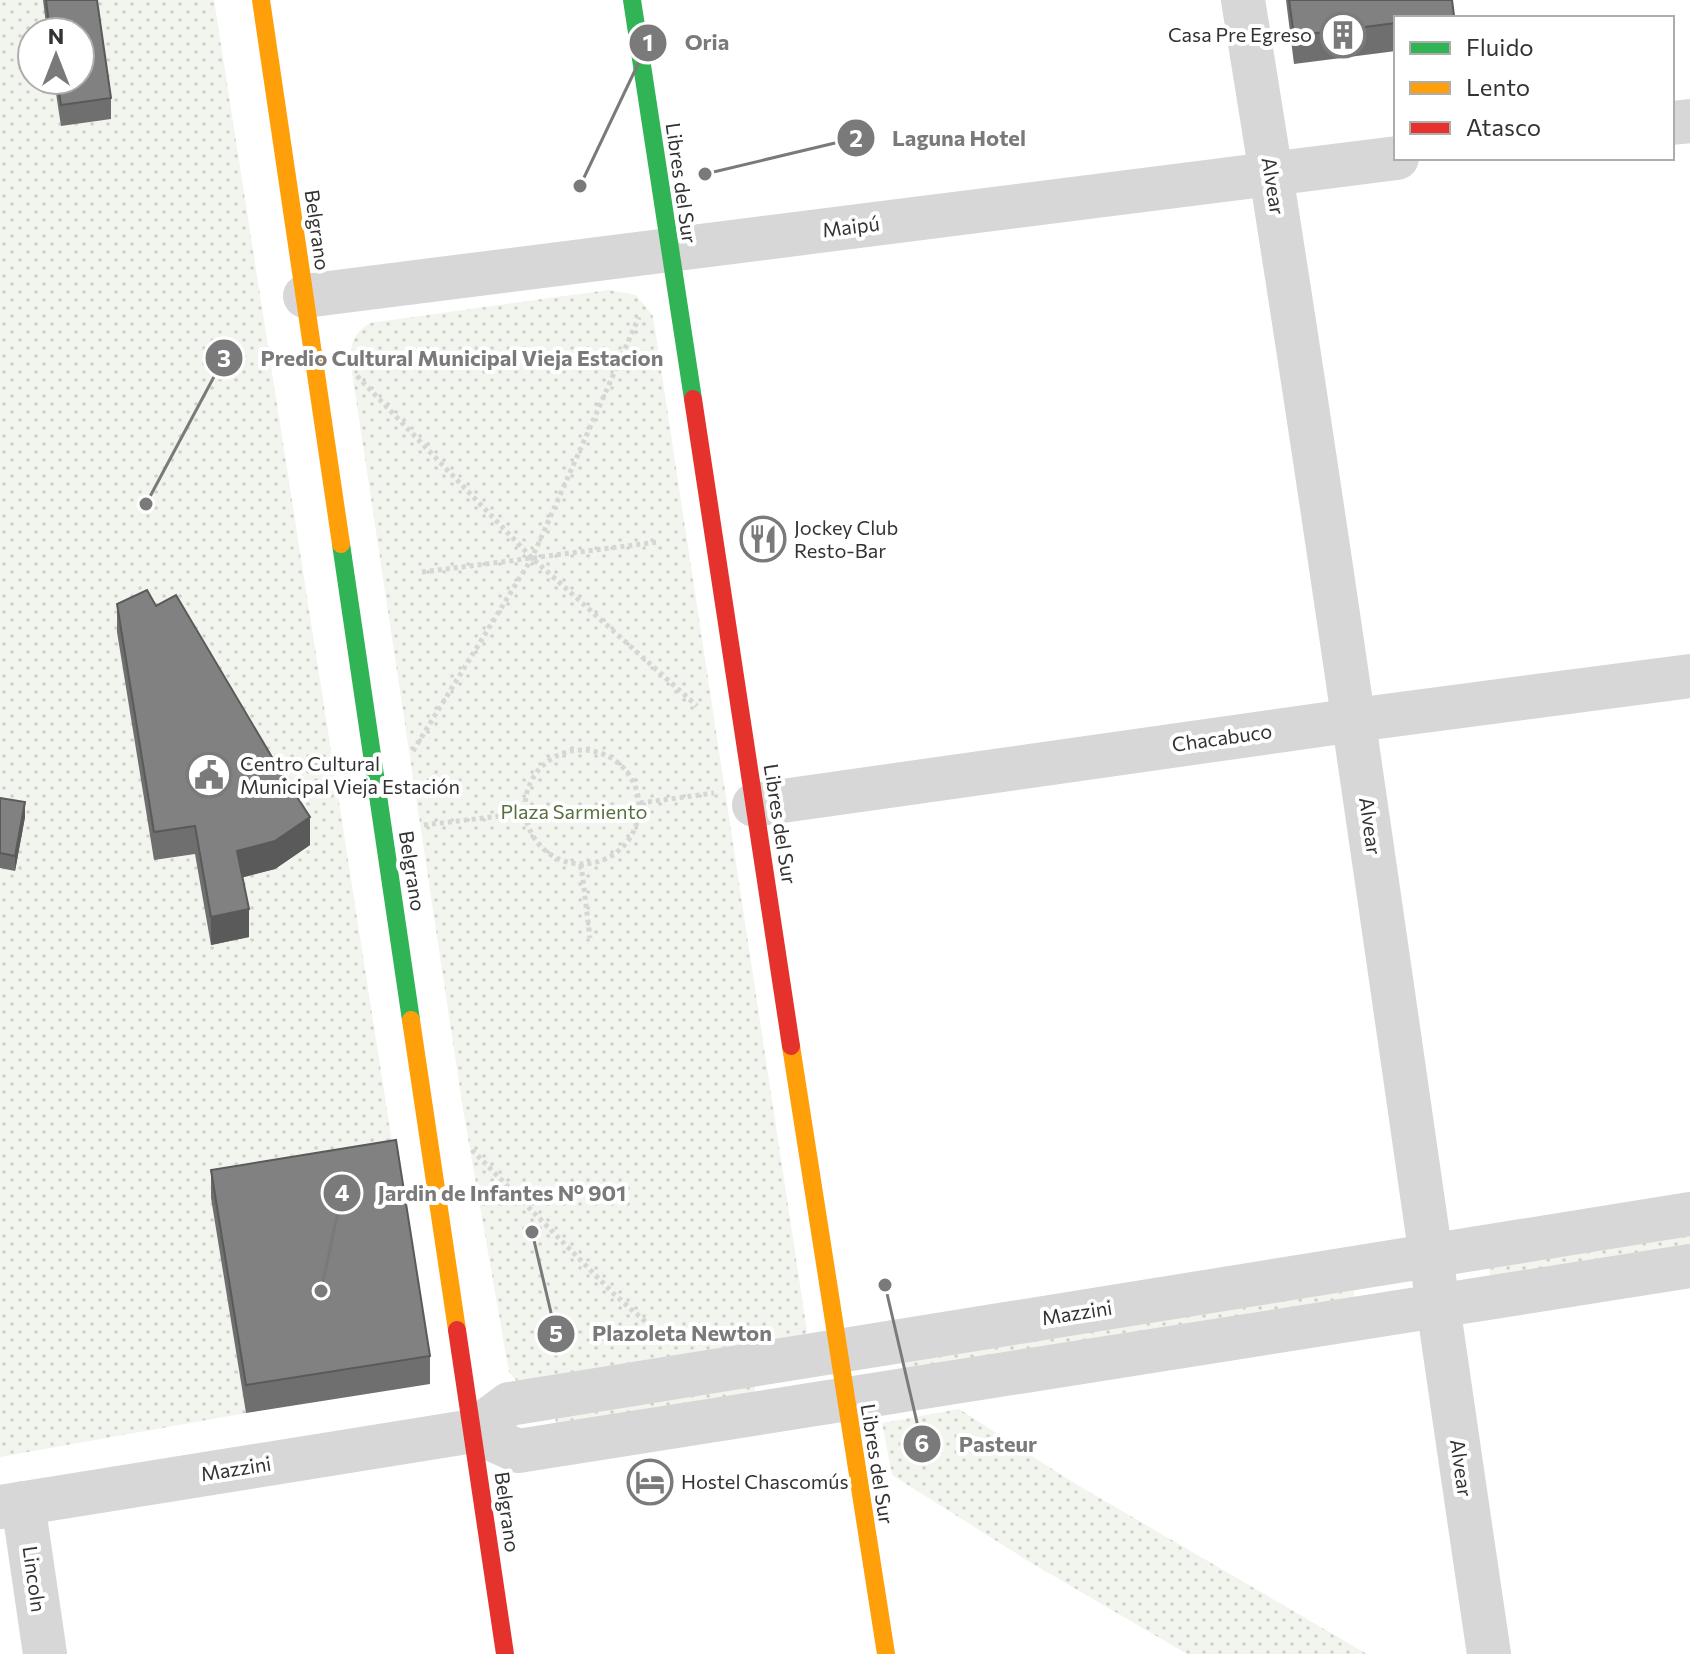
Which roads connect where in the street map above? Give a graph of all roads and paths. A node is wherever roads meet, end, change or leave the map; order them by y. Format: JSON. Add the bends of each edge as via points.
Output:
{"nodes":[{"id":1,"x":261,"y":0,"type":"edge"},
{"id":2,"x":632,"y":0,"type":"edge"},
{"id":3,"x":1243,"y":0,"type":"edge"},
{"id":4,"x":1394,"y":158,"type":"edge"},
{"id":5,"x":1271,"y":174,"type":"junction"},
{"id":6,"x":669,"y":250,"type":"junction"},
{"id":7,"x":305,"y":296,"type":"junction"},
{"id":8,"x":644,"y":306,"type":"dead end"},
{"id":9,"x":352,"y":370,"type":"dead end"},
{"id":10,"x":658,"y":542,"type":"dead end"},
{"id":11,"x":532,"y":558,"type":"junction"},
{"id":12,"x":422,"y":572,"type":"dead end"},
{"id":13,"x":1690,"y":676,"type":"edge"},
{"id":14,"x":699,"y":707,"type":"dead end"},
{"id":15,"x":1355,"y":720,"type":"junction"},
{"id":16,"x":412,"y":753,"type":"dead end"},
{"id":17,"x":753,"y":796,"type":"junction"},
{"id":18,"x":640,"y":803,"type":"junction"},
{"id":19,"x":526,"y":813,"type":"junction"},
{"id":20,"x":383,"y":829,"type":"junction"},
{"id":21,"x":581,"y":864,"type":"junction"},
{"id":22,"x":590,"y":938,"type":"dead end"},
{"id":23,"x":468,"y":1146,"type":"dead end"},
{"id":24,"x":1690,"y":1214,"type":"edge"},
{"id":25,"x":1430,"y":1257,"type":"junction"},
{"id":26,"x":1690,"y":1266,"type":"edge"},
{"id":27,"x":1437,"y":1307,"type":"junction"},
{"id":28,"x":837,"y":1351,"type":"junction"},
{"id":29,"x":703,"y":1373,"type":"junction"},
{"id":30,"x":844,"y":1399,"type":"junction"},
{"id":31,"x":473,"y":1431,"type":"junction"},
{"id":32,"x":12,"y":1505,"type":"edge"},
{"id":33,"x":45,"y":1654,"type":"edge"},
{"id":34,"x":505,"y":1654,"type":"edge"},
{"id":35,"x":886,"y":1654,"type":"edge"},
{"id":36,"x":1489,"y":1654,"type":"edge"}],
"edges":[{"from":1,"to":7,"type":"main road","name":"Belgrano"},
{"from":2,"to":6,"type":"main road","name":"Libres del Sur"},
{"from":3,"to":5,"type":"street","name":"Alvear"},
{"from":4,"to":5,"type":"street","name":"Maipú"},
{"from":5,"to":6,"type":"street","name":"Maipú"},
{"from":5,"to":15,"type":"street","name":"Alvear"},
{"from":6,"to":7,"type":"street","name":"Maipú"},
{"from":6,"to":17,"type":"main road","name":"Libres del Sur"},
{"from":7,"to":20,"type":"main road","name":"Belgrano"},
{"from":8,"to":11,"type":"path"},
{"from":9,"to":11,"type":"path"},
{"from":10,"to":11,"type":"path"},
{"from":11,"to":12,"type":"path"},
{"from":11,"to":14,"type":"path"},
{"from":11,"to":16,"type":"path"},
{"from":13,"to":15,"type":"street","name":"Chacabuco"},
{"from":15,"to":17,"type":"street","name":"Chacabuco"},
{"from":15,"to":25,"type":"street","name":"Alvear"},
{"from":17,"to":18,"type":"path"},
{"from":17,"to":28,"type":"main road","name":"Libres del Sur"},
{"from":18,"to":19,"type":"path","via":[[625,768],[592,750],[572,750],[539,768],[529,784]]},
{"from":18,"to":21,"type":"path","via":[[630,840],[599,862]]},
{"from":19,"to":20,"type":"path"},
{"from":19,"to":21,"type":"path","via":[[534,838],[546,851]]},
{"from":20,"to":31,"type":"main road","name":"Belgrano"},
{"from":21,"to":22,"type":"path"},
{"from":23,"to":29,"type":"path","via":[[614,1294]]},
{"from":24,"to":25,"type":"street","name":"Mazzini"},
{"from":25,"to":27,"type":"street","name":"Alvear"},
{"from":25,"to":28,"type":"street","name":"Mazzini"},
{"from":26,"to":27,"type":"street"},
{"from":27,"to":30,"type":"street"},
{"from":27,"to":36,"type":"street","name":"Alvear"},
{"from":28,"to":29,"type":"street","name":"Mazzini"},
{"from":28,"to":30,"type":"main road","name":"Libres del Sur"},
{"from":29,"to":31,"type":"street","name":"Mazzini","via":[[509,1404]]},
{"from":30,"to":31,"type":"street","via":[[518,1451]]},
{"from":30,"to":35,"type":"main road","name":"Libres del Sur"},
{"from":31,"to":32,"type":"street","name":"Mazzini"},
{"from":31,"to":34,"type":"main road","name":"Belgrano"},
{"from":32,"to":33,"type":"street","name":"Lincoln"}]}
